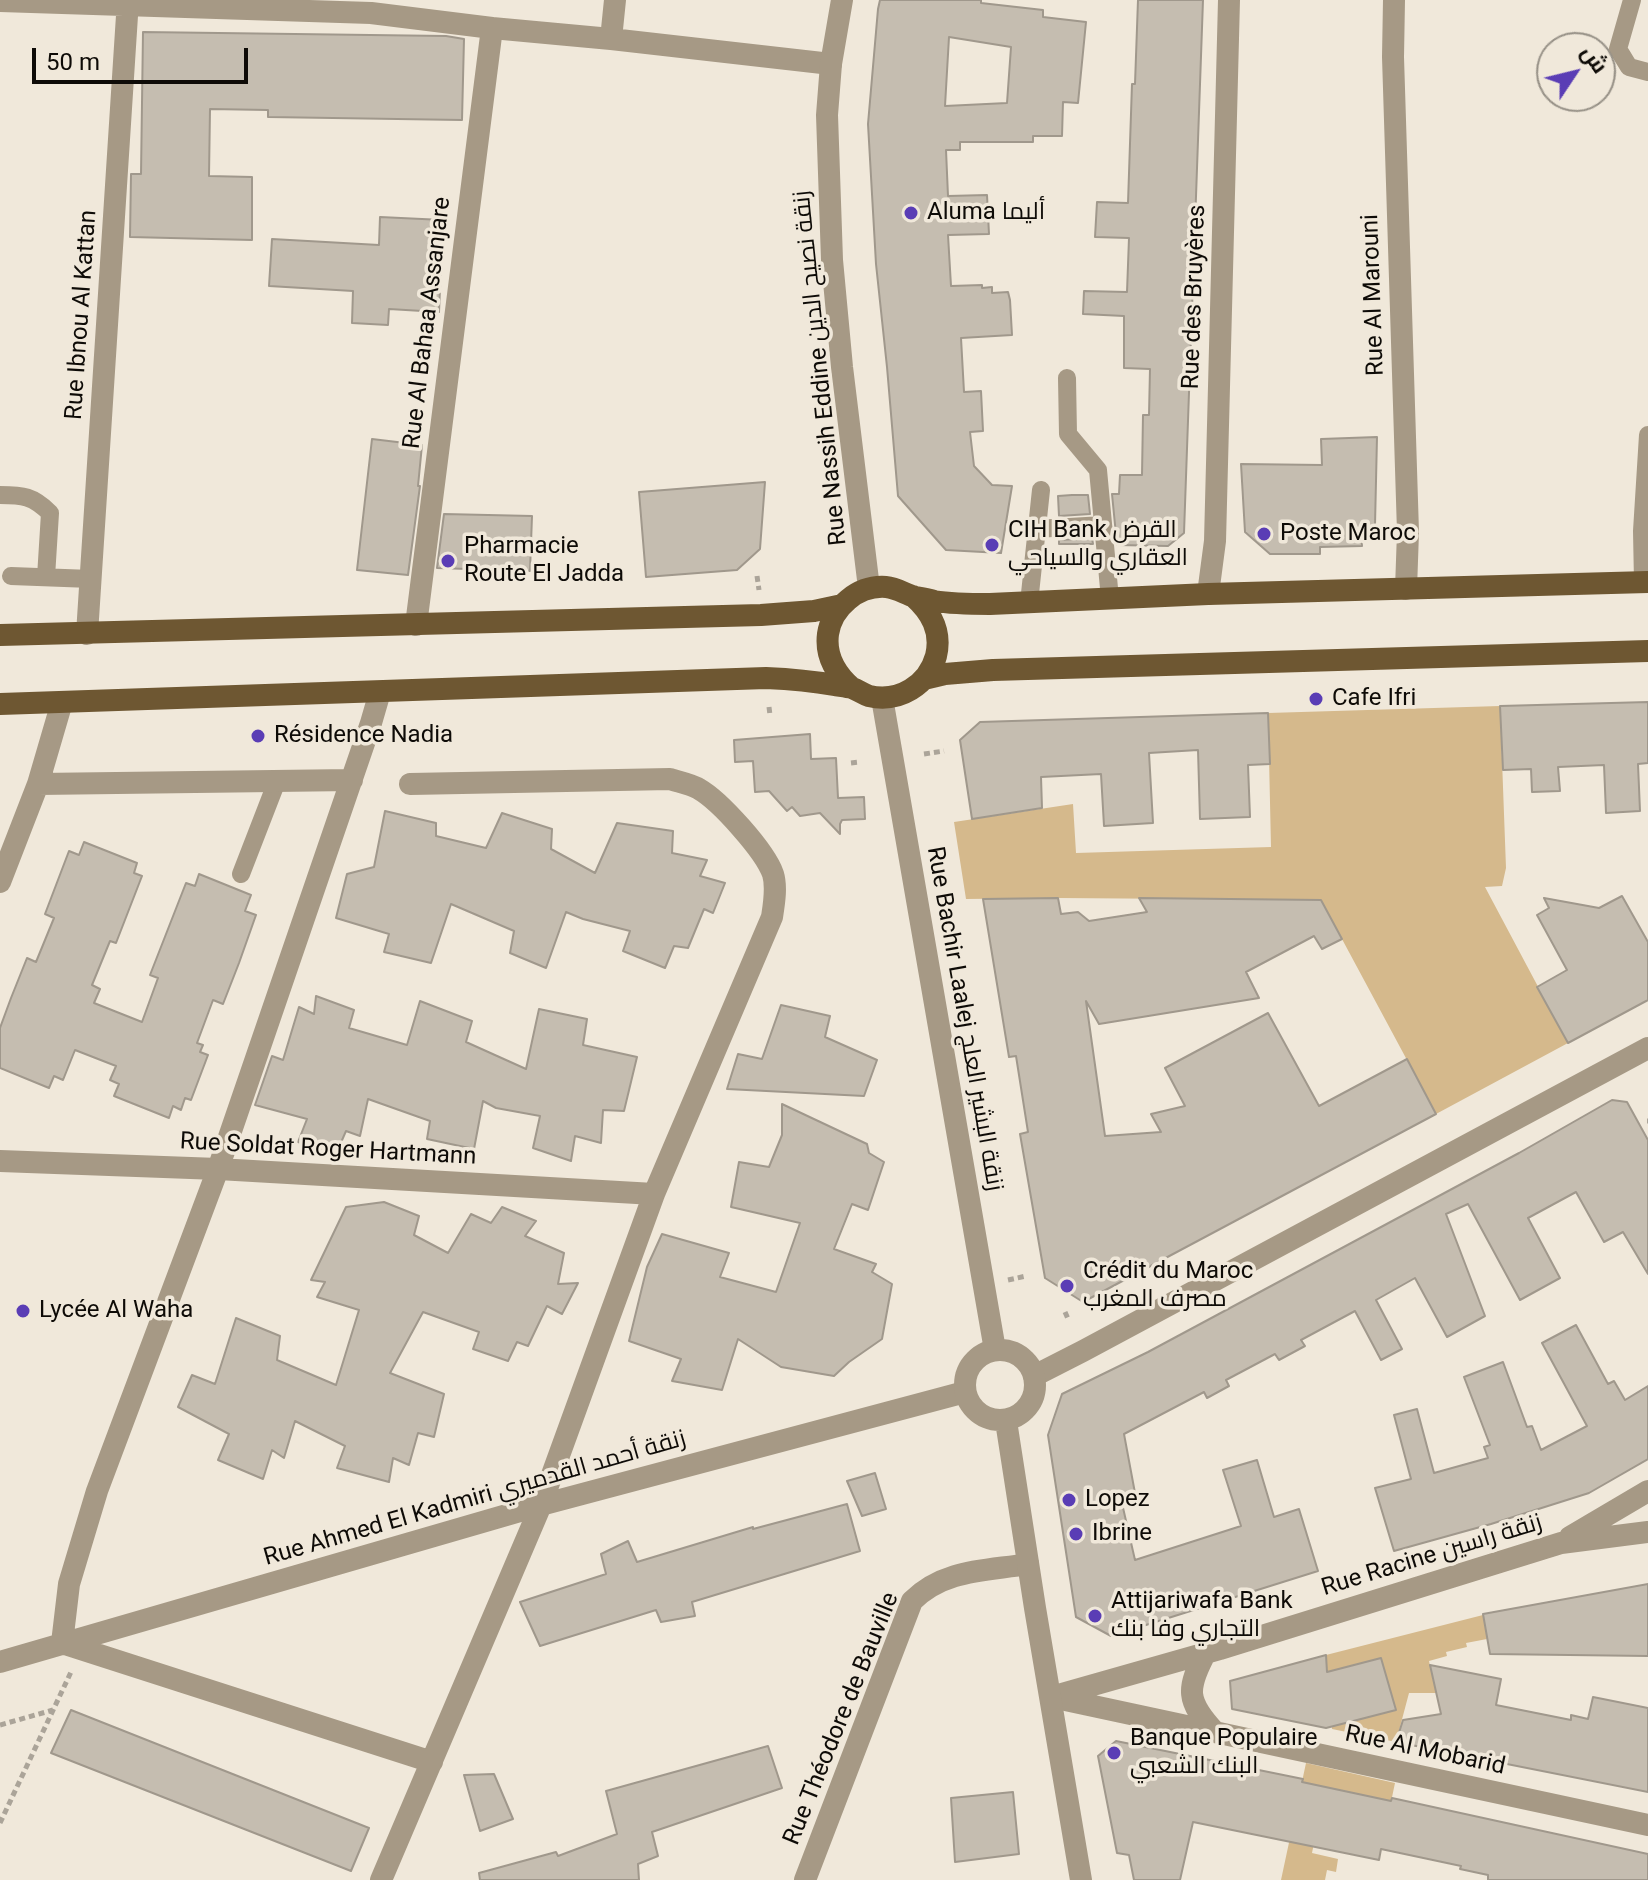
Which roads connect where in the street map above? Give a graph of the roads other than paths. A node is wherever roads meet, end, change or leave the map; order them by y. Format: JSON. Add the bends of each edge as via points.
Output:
{"nodes":[{"id":1,"x":615,"y":0,"type":"edge"},
{"id":2,"x":842,"y":0,"type":"edge"},
{"id":3,"x":1229,"y":0,"type":"edge"},
{"id":4,"x":1394,"y":0,"type":"edge"},
{"id":5,"x":1632,"y":0,"type":"edge"},
{"id":6,"x":0,"y":1,"type":"edge"},
{"id":7,"x":128,"y":3,"type":"edge"},
{"id":8,"x":372,"y":7,"type":"edge"},
{"id":9,"x":492,"y":28,"type":"junction"},
{"id":10,"x":611,"y":39,"type":"junction"},
{"id":11,"x":831,"y":64,"type":"junction"},
{"id":12,"x":1648,"y":72,"type":"edge"},
{"id":13,"x":1067,"y":378,"type":"dead end"},
{"id":14,"x":1648,"y":435,"type":"edge"},
{"id":15,"x":1041,"y":490,"type":"dead end"},
{"id":16,"x":0,"y":495,"type":"edge"},
{"id":17,"x":1103,"y":525,"type":"junction"},
{"id":18,"x":1036,"y":529,"type":"junction"},
{"id":19,"x":11,"y":576,"type":"dead end"},
{"id":20,"x":46,"y":577,"type":"junction"},
{"id":21,"x":91,"y":579,"type":"junction"},
{"id":22,"x":1646,"y":582,"type":"edge"},
{"id":23,"x":869,"y":588,"type":"junction"},
{"id":24,"x":1406,"y":589,"type":"junction"},
{"id":25,"x":1208,"y":594,"type":"junction"},
{"id":26,"x":913,"y":596,"type":"junction"},
{"id":27,"x":1110,"y":599,"type":"junction"},
{"id":28,"x":1029,"y":603,"type":"junction"},
{"id":29,"x":842,"y":605,"type":"junction"},
{"id":30,"x":416,"y":625,"type":"junction"},
{"id":31,"x":87,"y":634,"type":"junction"},
{"id":32,"x":0,"y":635,"type":"edge"},
{"id":33,"x":1648,"y":651,"type":"edge"},
{"id":34,"x":924,"y":679,"type":"junction"},
{"id":35,"x":852,"y":688,"type":"junction"},
{"id":36,"x":380,"y":692,"type":"junction"},
{"id":37,"x":882,"y":698,"type":"junction"},
{"id":38,"x":62,"y":702,"type":"junction"},
{"id":39,"x":0,"y":704,"type":"edge"},
{"id":40,"x":352,"y":780,"type":"junction"},
{"id":41,"x":277,"y":781,"type":"junction"},
{"id":42,"x":38,"y":784,"type":"junction"},
{"id":43,"x":410,"y":784,"type":"dead end"},
{"id":44,"x":241,"y":874,"type":"dead end"},
{"id":45,"x":0,"y":882,"type":"edge"},
{"id":46,"x":1646,"y":1054,"type":"edge"},
{"id":47,"x":0,"y":1161,"type":"edge"},
{"id":48,"x":218,"y":1169,"type":"junction"},
{"id":49,"x":654,"y":1194,"type":"junction"},
{"id":50,"x":995,"y":1350,"type":"junction"},
{"id":51,"x":1034,"y":1376,"type":"junction"},
{"id":52,"x":965,"y":1392,"type":"junction"},
{"id":53,"x":1006,"y":1421,"type":"junction"},
{"id":54,"x":1648,"y":1491,"type":"edge"},
{"id":55,"x":541,"y":1505,"type":"junction"},
{"id":56,"x":1648,"y":1532,"type":"edge"},
{"id":57,"x":1561,"y":1543,"type":"junction"},
{"id":58,"x":1028,"y":1564,"type":"junction"},
{"id":59,"x":72,"y":1646,"type":"junction"},
{"id":60,"x":1206,"y":1652,"type":"junction"},
{"id":61,"x":0,"y":1662,"type":"edge"},
{"id":62,"x":1051,"y":1697,"type":"junction"},
{"id":63,"x":1215,"y":1732,"type":"junction"},
{"id":64,"x":432,"y":1762,"type":"junction"},
{"id":65,"x":1648,"y":1825,"type":"edge"},
{"id":66,"x":381,"y":1880,"type":"edge"},
{"id":67,"x":805,"y":1880,"type":"edge"},
{"id":68,"x":1081,"y":1880,"type":"edge"}],
"edges":[{"from":1,"to":10,"type":"street"},
{"from":2,"to":11,"type":"street","name":"Rue Nassih Eddine زنقة نصيح الدين"},
{"from":3,"to":25,"type":"street","name":"Rue des Bruyères","via":[[1215,525]]},
{"from":4,"to":24,"type":"street","name":"Rue Al Marouni"},
{"from":5,"to":12,"type":"lane","via":[[1618,49],[1629,67]]},
{"from":6,"to":7,"type":"street"},
{"from":7,"to":8,"type":"street"},
{"from":7,"to":21,"type":"street","name":"Rue Ibnou Al Kattan"},
{"from":8,"to":9,"type":"street"},
{"from":9,"to":10,"type":"street"},
{"from":9,"to":30,"type":"street","name":"Rue Al Bahaa Assanjare"},
{"from":10,"to":11,"type":"street"},
{"from":11,"to":23,"type":"street","name":"Rue Nassih Eddine زنقة نصيح الدين","via":[[827,115],[832,260]]},
{"from":13,"to":17,"type":"lane","via":[[1068,434],[1098,470]]},
{"from":14,"to":22,"type":"lane","via":[[1642,531]]},
{"from":15,"to":18,"type":"lane"},
{"from":16,"to":20,"type":"lane","via":[[24,495],[50,513]]},
{"from":17,"to":18,"type":"lane"},
{"from":17,"to":27,"type":"lane"},
{"from":18,"to":28,"type":"lane"},
{"from":19,"to":20,"type":"lane"},
{"from":20,"to":21,"type":"lane"},
{"from":21,"to":31,"type":"street","name":"Rue Ibnou Al Kattan"},
{"from":22,"to":24,"type":"main road"},
{"from":23,"to":26,"type":"main road","via":[[899,589]]},
{"from":23,"to":29,"type":"main road"},
{"from":24,"to":25,"type":"main road"},
{"from":25,"to":27,"type":"main road"},
{"from":26,"to":28,"type":"main road","via":[[961,604]]},
{"from":26,"to":34,"type":"main road","via":[[925,607],[938,635],[933,666]]},
{"from":27,"to":28,"type":"main road"},
{"from":29,"to":30,"type":"main road","via":[[761,615]]},
{"from":29,"to":35,"type":"main road","via":[[833,616],[828,649],[840,678]]},
{"from":30,"to":31,"type":"main road"},
{"from":31,"to":32,"type":"main road"},
{"from":33,"to":34,"type":"main road","via":[[993,670]]},
{"from":34,"to":37,"type":"main road","via":[[898,696]]},
{"from":35,"to":36,"type":"main road","via":[[766,678]]},
{"from":35,"to":37,"type":"main road"},
{"from":36,"to":38,"type":"main road"},
{"from":36,"to":40,"type":"street"},
{"from":37,"to":50,"type":"street","name":"Rue Bachir Laalej زنقة البشير العلج"},
{"from":38,"to":39,"type":"main road"},
{"from":38,"to":42,"type":"street"},
{"from":40,"to":41,"type":"street"},
{"from":40,"to":48,"type":"street"},
{"from":41,"to":42,"type":"street"},
{"from":41,"to":44,"type":"lane"},
{"from":42,"to":45,"type":"street"},
{"from":43,"to":49,"type":"street","via":[[670,779],[699,788],[764,857],[773,875],[772,917]]},
{"from":46,"to":51,"type":"street"},
{"from":47,"to":48,"type":"street","name":"Rue Soldat Roger Hartmann"},
{"from":48,"to":49,"type":"street","name":"Rue Soldat Roger Hartmann"},
{"from":48,"to":59,"type":"street","via":[[97,1491],[69,1584]]},
{"from":49,"to":55,"type":"street"},
{"from":50,"to":51,"type":"street","via":[[1023,1358]]},
{"from":50,"to":52,"type":"street","via":[[973,1362]]},
{"from":51,"to":53,"type":"street","via":[[1033,1400]]},
{"from":52,"to":53,"type":"street","via":[[975,1411]]},
{"from":52,"to":55,"type":"street","name":"Rue Ahmed El Kadmiri زنقة أحمد القدميري"},
{"from":53,"to":58,"type":"street"},
{"from":54,"to":57,"type":"street"},
{"from":55,"to":59,"type":"street","name":"Rue Ahmed El Kadmiri زنقة أحمد القدميري"},
{"from":55,"to":64,"type":"street"},
{"from":56,"to":57,"type":"street","name":"Rue Racine زنقة راسين"},
{"from":57,"to":60,"type":"street","name":"Rue Racine زنقة راسين"},
{"from":58,"to":62,"type":"street"},
{"from":58,"to":67,"type":"street","name":"Rue Théodore de Bauville","via":[[953,1575],[912,1601]]},
{"from":59,"to":61,"type":"street","name":"Rue Ahmed El Kadmiri زنقة أحمد القدميري"},
{"from":59,"to":64,"type":"street"},
{"from":60,"to":62,"type":"street","name":"Rue Racine زنقة راسين"},
{"from":60,"to":63,"type":"street","via":[[1192,1689],[1198,1713]]},
{"from":62,"to":63,"type":"street","name":"Rue Al Mobarid"},
{"from":62,"to":68,"type":"street"},
{"from":63,"to":65,"type":"street","name":"Rue Al Mobarid"},
{"from":64,"to":66,"type":"street"}]}
